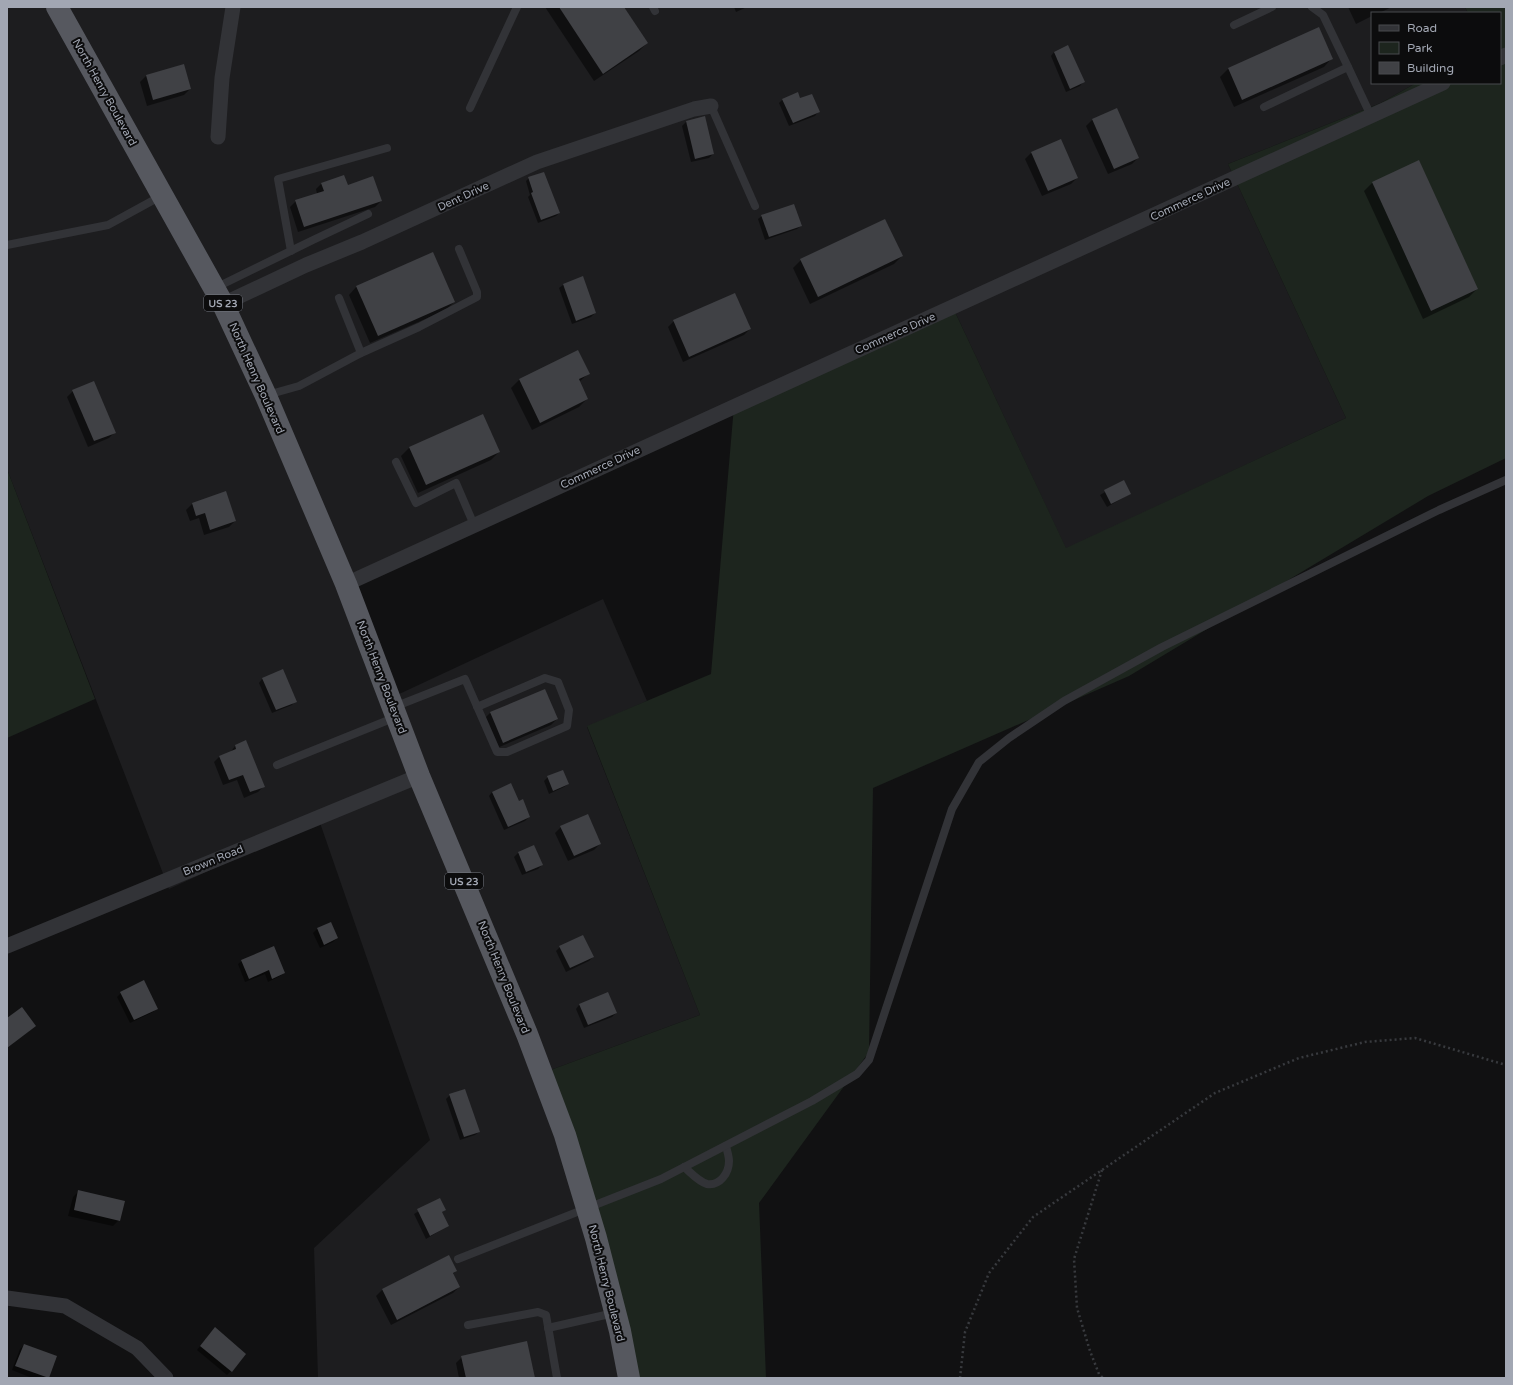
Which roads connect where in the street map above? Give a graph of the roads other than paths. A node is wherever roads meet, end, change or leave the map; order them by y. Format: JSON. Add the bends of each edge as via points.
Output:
{"nodes":[{"id":1,"x":58,"y":7,"type":"edge"},
{"id":2,"x":234,"y":7,"type":"edge"},
{"id":3,"x":517,"y":7,"type":"edge"},
{"id":4,"x":1272,"y":7,"type":"edge"},
{"id":5,"x":1312,"y":7,"type":"edge"},
{"id":6,"x":1234,"y":25,"type":"dead end"},
{"id":7,"x":1348,"y":67,"type":"junction"},
{"id":8,"x":1441,"y":84,"type":"edge"},
{"id":9,"x":711,"y":106,"type":"joint"},
{"id":10,"x":1264,"y":107,"type":"dead end"},
{"id":11,"x":470,"y":108,"type":"dead end"},
{"id":12,"x":1371,"y":116,"type":"junction"},
{"id":13,"x":218,"y":137,"type":"dead end"},
{"id":14,"x":387,"y":148,"type":"dead end"},
{"id":15,"x":163,"y":194,"type":"junction"},
{"id":16,"x":755,"y":206,"type":"dead end"},
{"id":17,"x":368,"y":214,"type":"dead end"},
{"id":18,"x":7,"y":245,"type":"edge"},
{"id":19,"x":459,"y":248,"type":"dead end"},
{"id":20,"x":291,"y":251,"type":"junction"},
{"id":21,"x":219,"y":296,"type":"junction"},
{"id":22,"x":339,"y":298,"type":"dead end"},
{"id":23,"x":361,"y":353,"type":"junction"},
{"id":24,"x":266,"y":396,"type":"junction"},
{"id":25,"x":396,"y":462,"type":"dead end"},
{"id":26,"x":1506,"y":480,"type":"edge"},
{"id":27,"x":474,"y":525,"type":"junction"},
{"id":28,"x":346,"y":584,"type":"junction"},
{"id":29,"x":477,"y":706,"type":"junction"},
{"id":30,"x":395,"y":712,"type":"junction"},
{"id":31,"x":277,"y":765,"type":"dead end"},
{"id":32,"x":419,"y":776,"type":"junction"},
{"id":33,"x":7,"y":946,"type":"edge"},
{"id":34,"x":726,"y":1146,"type":"junction"},
{"id":35,"x":684,"y":1167,"type":"junction"},
{"id":36,"x":587,"y":1206,"type":"junction"},
{"id":37,"x":458,"y":1259,"type":"dead end"},
{"id":38,"x":7,"y":1298,"type":"edge"},
{"id":39,"x":615,"y":1313,"type":"junction"},
{"id":40,"x":468,"y":1325,"type":"dead end"},
{"id":41,"x":548,"y":1328,"type":"junction"},
{"id":42,"x":166,"y":1378,"type":"edge"},
{"id":43,"x":557,"y":1378,"type":"edge"},
{"id":44,"x":630,"y":1378,"type":"edge"}],
"edges":[{"from":1,"to":15,"type":"highway","name":"North Henry Boulevard","number":"US 23"},
{"from":2,"to":13,"type":"street","via":[[222,78]]},
{"from":3,"to":11,"type":"lane"},
{"from":4,"to":6,"type":"lane"},
{"from":5,"to":7,"type":"lane","via":[[1323,15]]},
{"from":7,"to":10,"type":"lane"},
{"from":7,"to":12,"type":"lane"},
{"from":8,"to":12,"type":"street","name":"Commerce Drive"},
{"from":9,"to":16,"type":"lane"},
{"from":9,"to":21,"type":"street","name":"Dent Drive","via":[[694,109],[537,162],[362,242]]},
{"from":12,"to":27,"type":"street","name":"Commerce Drive"},
{"from":14,"to":20,"type":"lane","via":[[278,179]]},
{"from":15,"to":18,"type":"lane","via":[[108,225]]},
{"from":15,"to":21,"type":"highway","name":"North Henry Boulevard","number":"US 23"},
{"from":17,"to":20,"type":"lane"},
{"from":19,"to":23,"type":"lane","via":[[477,292],[477,298]]},
{"from":20,"to":21,"type":"lane"},
{"from":21,"to":24,"type":"highway","name":"North Henry Boulevard","number":"US 23"},
{"from":22,"to":23,"type":"lane"},
{"from":23,"to":24,"type":"lane","via":[[300,386]]},
{"from":24,"to":28,"type":"highway","name":"North Henry Boulevard","number":"US 23"},
{"from":25,"to":27,"type":"lane","via":[[416,502],[456,483]]},
{"from":26,"to":34,"type":"lane","via":[[1439,510],[1162,647],[1064,701],[1009,738],[979,762],[952,809],[870,1060],[857,1074],[812,1101]]},
{"from":27,"to":28,"type":"street","name":"Commerce Drive"},
{"from":28,"to":30,"type":"highway","name":"North Henry Boulevard","number":"US 23"},
{"from":29,"to":29,"type":"lane","via":[[496,752],[507,752],[567,726],[570,710],[558,682],[545,678]]},
{"from":29,"to":30,"type":"lane","via":[[465,679]]},
{"from":30,"to":31,"type":"lane"},
{"from":30,"to":32,"type":"highway","name":"North Henry Boulevard","number":"US 23"},
{"from":32,"to":33,"type":"street","name":"Brown Road"},
{"from":32,"to":36,"type":"highway","name":"North Henry Boulevard","number":"US 23","via":[[527,1034],[565,1135]]},
{"from":34,"to":35,"type":"lane"},
{"from":34,"to":35,"type":"lane","via":[[728,1166],[724,1177],[715,1183],[706,1184]]},
{"from":35,"to":36,"type":"lane","via":[[661,1179]]},
{"from":36,"to":37,"type":"lane"},
{"from":36,"to":39,"type":"highway","name":"North Henry Boulevard","number":"US 23"},
{"from":38,"to":42,"type":"street","via":[[65,1306],[137,1348]]},
{"from":39,"to":41,"type":"lane"},
{"from":39,"to":44,"type":"highway","name":"North Henry Boulevard","number":"US 23"},
{"from":40,"to":41,"type":"lane","via":[[538,1312],[546,1315]]},
{"from":41,"to":43,"type":"lane"}]}
